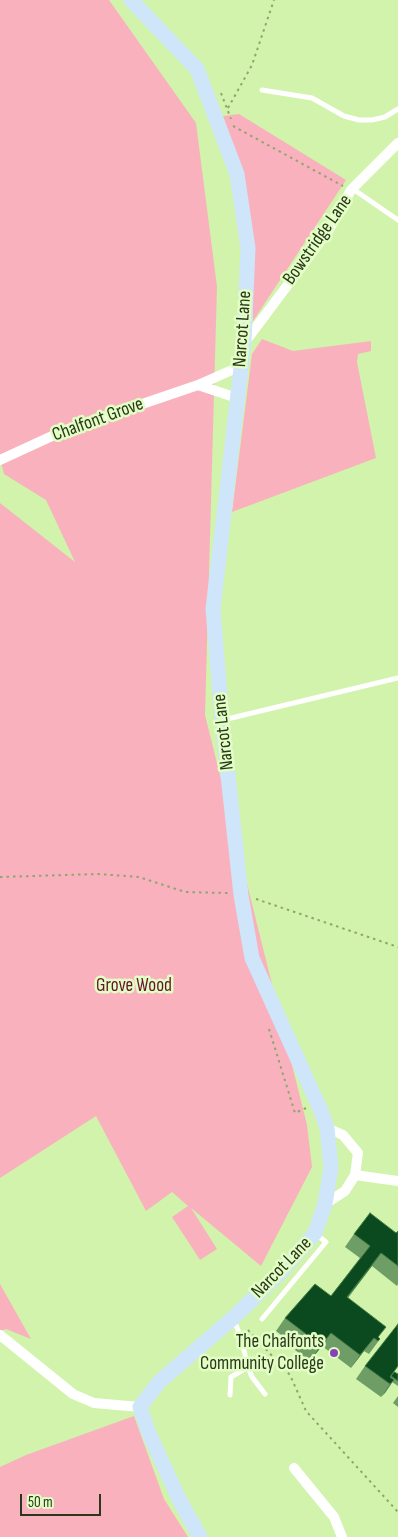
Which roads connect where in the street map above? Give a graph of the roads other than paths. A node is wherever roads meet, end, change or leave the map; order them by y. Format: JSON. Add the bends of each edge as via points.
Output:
{"nodes":[{"id":1,"x":131,"y":0,"type":"edge"},
{"id":2,"x":262,"y":90,"type":"dead end"},
{"id":3,"x":398,"y":110,"type":"edge"},
{"id":4,"x":398,"y":143,"type":"edge"},
{"id":5,"x":352,"y":189,"type":"junction"},
{"id":6,"x":398,"y":220,"type":"edge"},
{"id":7,"x":244,"y":342,"type":"junction"},
{"id":8,"x":240,"y":370,"type":"junction"},
{"id":9,"x":198,"y":385,"type":"junction"},
{"id":10,"x":237,"y":398,"type":"junction"},
{"id":11,"x":0,"y":460,"type":"edge"},
{"id":12,"x":398,"y":678,"type":"edge"},
{"id":13,"x":222,"y":720,"type":"junction"},
{"id":14,"x":327,"y":1128,"type":"junction"},
{"id":15,"x":356,"y":1175,"type":"junction"},
{"id":16,"x":398,"y":1181,"type":"edge"},
{"id":17,"x":325,"y":1204,"type":"junction"},
{"id":18,"x":315,"y":1233,"type":"junction"},
{"id":19,"x":234,"y":1317,"type":"junction"},
{"id":20,"x":262,"y":1319,"type":"dead end"},
{"id":21,"x":0,"y":1335,"type":"edge"},
{"id":22,"x":248,"y":1367,"type":"junction"},
{"id":23,"x":265,"y":1394,"type":"dead end"},
{"id":24,"x":230,"y":1395,"type":"dead end"},
{"id":25,"x":140,"y":1407,"type":"junction"},
{"id":26,"x":294,"y":1468,"type":"dead end"},
{"id":27,"x":200,"y":1537,"type":"edge"},
{"id":28,"x":342,"y":1537,"type":"edge"}],
"edges":[{"from":1,"to":7,"type":"street","name":"Narcot Lane","via":[[197,69],[237,174],[248,248]]},
{"from":2,"to":3,"type":"lane","via":[[312,98],[358,120],[372,120]]},
{"from":4,"to":5,"type":"street","name":"Bowstridge Lane"},
{"from":5,"to":6,"type":"lane"},
{"from":5,"to":7,"type":"street","name":"Bowstridge Lane","via":[[328,231]]},
{"from":7,"to":8,"type":"street","name":"Narcot Lane"},
{"from":8,"to":9,"type":"street","name":"Chalfont Grove","via":[[232,370]]},
{"from":8,"to":10,"type":"street","name":"Narcot Lane"},
{"from":9,"to":10,"type":"street"},
{"from":9,"to":11,"type":"street","name":"Chalfont Grove","via":[[63,431]]},
{"from":10,"to":13,"type":"street","name":"Narcot Lane","via":[[213,609]]},
{"from":12,"to":13,"type":"lane"},
{"from":13,"to":14,"type":"street","name":"Narcot Lane","via":[[236,894],[252,958]]},
{"from":14,"to":15,"type":"street","via":[[343,1135],[358,1153]]},
{"from":14,"to":17,"type":"street","name":"Narcot Lane","via":[[331,1167]]},
{"from":15,"to":16,"type":"street"},
{"from":15,"to":17,"type":"street","via":[[345,1191]]},
{"from":17,"to":18,"type":"street","name":"Narcot Lane"},
{"from":18,"to":19,"type":"street","name":"Narcot Lane","via":[[280,1273]]},
{"from":18,"to":20,"type":"lane","via":[[326,1242]]},
{"from":19,"to":22,"type":"lane"},
{"from":19,"to":25,"type":"street","name":"Narcot Lane","via":[[159,1382]]},
{"from":21,"to":25,"type":"street","via":[[73,1394],[94,1404]]},
{"from":22,"to":23,"type":"lane"},
{"from":22,"to":24,"type":"lane","via":[[232,1377]]},
{"from":25,"to":27,"type":"street","via":[[178,1499]]},
{"from":26,"to":28,"type":"street","via":[[334,1517]]}]}
